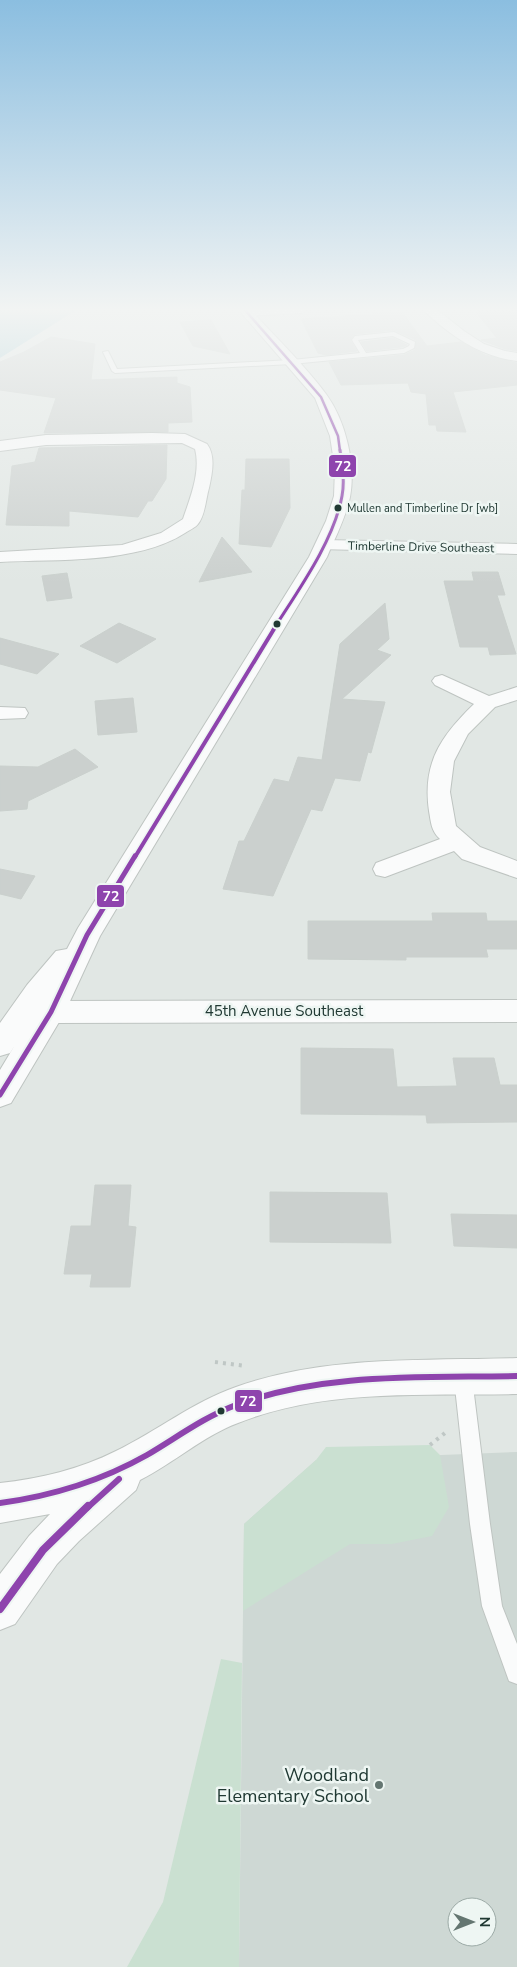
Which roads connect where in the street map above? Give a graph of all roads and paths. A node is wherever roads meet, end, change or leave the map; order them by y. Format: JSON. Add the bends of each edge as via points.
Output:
{"nodes":[{"id":1,"x":323,"y":401,"type":"edge"},
{"id":2,"x":0,"y":446,"type":"edge"},
{"id":3,"x":324,"y":545,"type":"junction"},
{"id":4,"x":517,"y":549,"type":"edge"},
{"id":5,"x":0,"y":557,"type":"edge"},
{"id":6,"x":442,"y":681,"type":"dead end"},
{"id":7,"x":517,"y":693,"type":"edge"},
{"id":8,"x":488,"y":703,"type":"junction"},
{"id":9,"x":458,"y":841,"type":"junction"},
{"id":10,"x":385,"y":869,"type":"dead end"},
{"id":11,"x":517,"y":870,"type":"edge"},
{"id":12,"x":87,"y":935,"type":"junction"},
{"id":13,"x":517,"y":1010,"type":"edge"},
{"id":14,"x":51,"y":1012,"type":"junction"},
{"id":15,"x":0,"y":1046,"type":"edge"},
{"id":16,"x":0,"y":1095,"type":"edge"},
{"id":17,"x":517,"y":1376,"type":"edge"},
{"id":18,"x":463,"y":1378,"type":"junction"},
{"id":19,"x":144,"y":1457,"type":"junction"},
{"id":20,"x":0,"y":1503,"type":"edge"},
{"id":21,"x":0,"y":1609,"type":"edge"},
{"id":22,"x":517,"y":1673,"type":"edge"}],
"edges":[{"from":1,"to":3,"type":"street","via":[[332,419],[343,469],[342,496]]},
{"from":2,"to":5,"type":"street","via":[[46,440],[152,438],[185,439],[202,446],[204,452],[204,466],[191,522],[167,537],[123,550]]},
{"from":3,"to":4,"type":"street","name":"Timberline Drive Southeast"},
{"from":3,"to":12,"type":"street"},
{"from":6,"to":8,"type":"street"},
{"from":7,"to":8,"type":"street"},
{"from":8,"to":9,"type":"street","via":[[459,731],[443,761],[438,792],[444,828]]},
{"from":9,"to":10,"type":"street"},
{"from":9,"to":11,"type":"street","via":[[471,853]]},
{"from":12,"to":14,"type":"street"},
{"from":12,"to":15,"type":"street","via":[[37,992]]},
{"from":13,"to":14,"type":"street","name":"45th Avenue Southeast"},
{"from":14,"to":16,"type":"street"},
{"from":17,"to":18,"type":"street"},
{"from":18,"to":19,"type":"street","via":[[315,1384],[236,1405],[197,1424]]},
{"from":18,"to":22,"type":"lane","via":[[492,1606]]},
{"from":19,"to":20,"type":"street","via":[[93,1481],[29,1499]]},
{"from":19,"to":21,"type":"street","via":[[43,1550]]}]}
